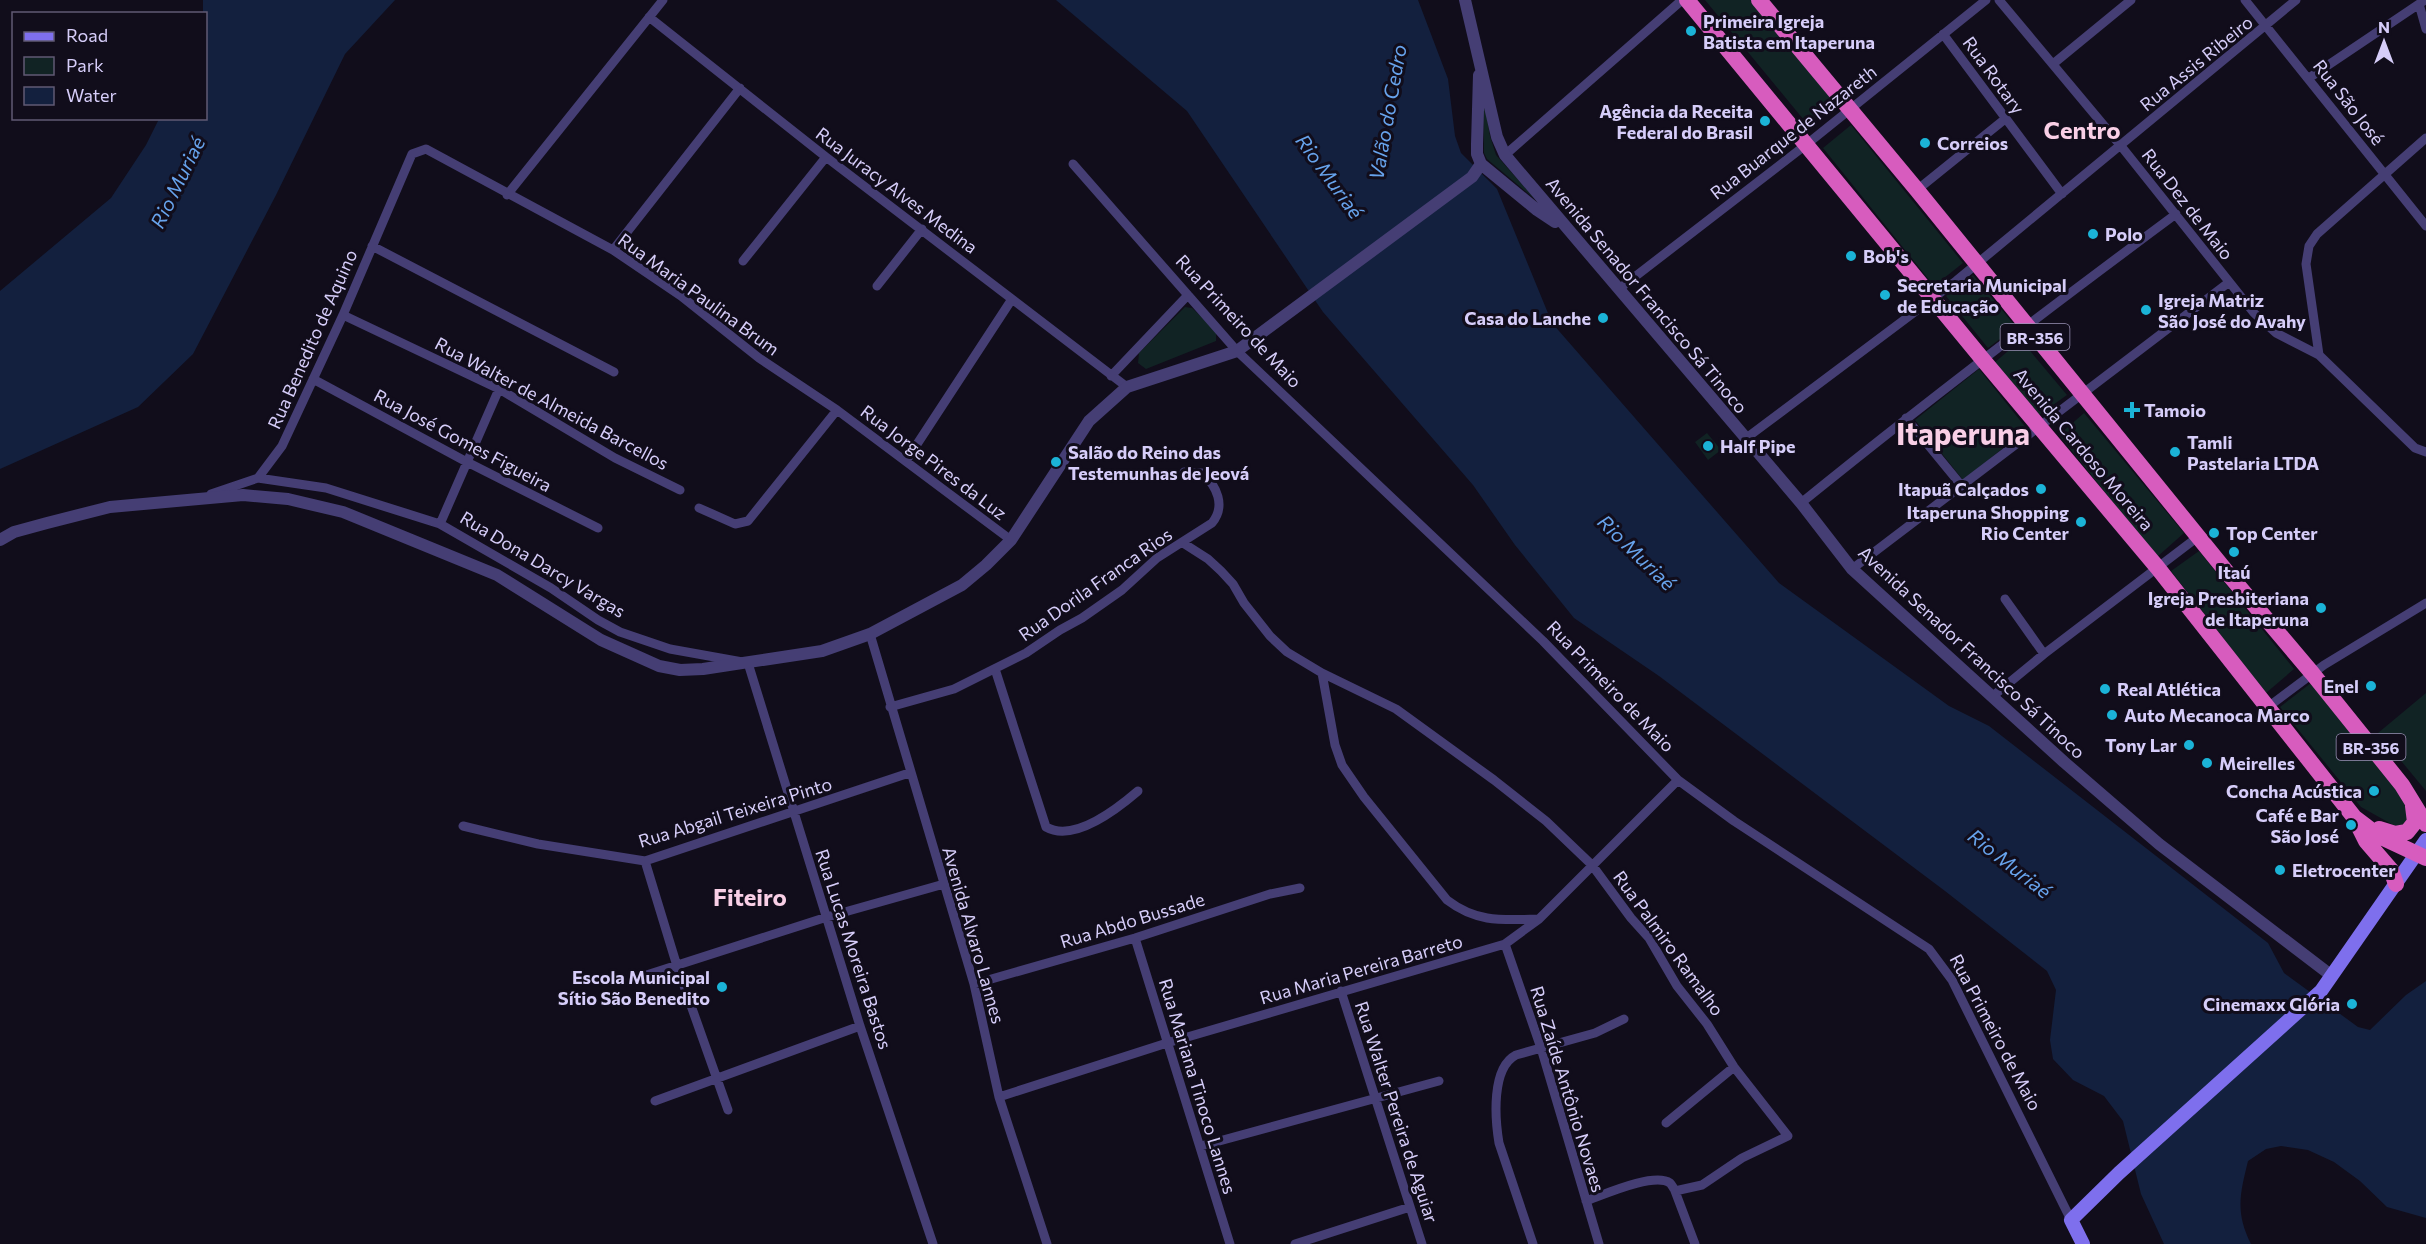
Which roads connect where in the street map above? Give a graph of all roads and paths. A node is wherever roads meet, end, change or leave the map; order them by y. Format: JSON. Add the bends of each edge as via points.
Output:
{"nodes":[{"id":1,"x":663,"y":0,"type":"edge"},
{"id":2,"x":1682,"y":0,"type":"edge"},
{"id":3,"x":1687,"y":0,"type":"edge"},
{"id":4,"x":1760,"y":0,"type":"edge"},
{"id":5,"x":1986,"y":0,"type":"edge"},
{"id":6,"x":1999,"y":0,"type":"edge"},
{"id":7,"x":2132,"y":0,"type":"edge"},
{"id":8,"x":2245,"y":0,"type":"edge"},
{"id":9,"x":2296,"y":0,"type":"edge"},
{"id":10,"x":1468,"y":2,"type":"edge"},
{"id":11,"x":2422,"y":2,"type":"edge"},
{"id":12,"x":649,"y":18,"type":"junction"},
{"id":13,"x":2266,"y":27,"type":"junction"},
{"id":14,"x":2426,"y":29,"type":"edge"},
{"id":15,"x":1943,"y":34,"type":"junction"},
{"id":16,"x":1479,"y":61,"type":"junction"},
{"id":17,"x":2053,"y":64,"type":"junction"},
{"id":18,"x":2309,"y":78,"type":"junction"},
{"id":19,"x":740,"y":88,"type":"junction"},
{"id":20,"x":1849,"y":109,"type":"junction"},
{"id":21,"x":2005,"y":119,"type":"junction"},
{"id":22,"x":2426,"y":138,"type":"edge"},
{"id":23,"x":1807,"y":144,"type":"junction"},
{"id":24,"x":2121,"y":146,"type":"junction"},
{"id":25,"x":412,"y":154,"type":"joint"},
{"id":26,"x":1505,"y":155,"type":"junction"},
{"id":27,"x":826,"y":157,"type":"junction"},
{"id":28,"x":1073,"y":164,"type":"dead end"},
{"id":29,"x":1481,"y":164,"type":"junction"},
{"id":30,"x":2385,"y":174,"type":"junction"},
{"id":31,"x":1917,"y":190,"type":"junction"},
{"id":32,"x":2062,"y":194,"type":"junction"},
{"id":33,"x":507,"y":195,"type":"junction"},
{"id":34,"x":2176,"y":214,"type":"junction"},
{"id":35,"x":2426,"y":225,"type":"edge"},
{"id":36,"x":922,"y":229,"type":"junction"},
{"id":37,"x":1566,"y":229,"type":"junction"},
{"id":38,"x":372,"y":246,"type":"junction"},
{"id":39,"x":613,"y":250,"type":"junction"},
{"id":40,"x":743,"y":261,"type":"dead end"},
{"id":41,"x":1976,"y":264,"type":"junction"},
{"id":42,"x":2228,"y":283,"type":"junction"},
{"id":43,"x":877,"y":286,"type":"dead end"},
{"id":44,"x":1619,"y":289,"type":"junction"},
{"id":45,"x":1188,"y":295,"type":"junction"},
{"id":46,"x":1012,"y":299,"type":"junction"},
{"id":47,"x":1933,"y":299,"type":"junction"},
{"id":48,"x":343,"y":315,"type":"junction"},
{"id":49,"x":2025,"y":325,"type":"junction"},
{"id":50,"x":1237,"y":351,"type":"junction"},
{"id":51,"x":2319,"y":355,"type":"junction"},
{"id":52,"x":1983,"y":361,"type":"junction"},
{"id":53,"x":614,"y":372,"type":"dead end"},
{"id":54,"x":1112,"y":376,"type":"junction"},
{"id":55,"x":314,"y":379,"type":"junction"},
{"id":56,"x":1127,"y":387,"type":"junction"},
{"id":57,"x":499,"y":389,"type":"junction"},
{"id":58,"x":2081,"y":392,"type":"junction"},
{"id":59,"x":837,"y":410,"type":"junction"},
{"id":60,"x":1906,"y":418,"type":"junction"},
{"id":61,"x":2039,"y":425,"type":"junction"},
{"id":62,"x":1745,"y":439,"type":"junction"},
{"id":63,"x":2426,"y":452,"type":"edge"},
{"id":64,"x":465,"y":461,"type":"junction"},
{"id":65,"x":906,"y":461,"type":"junction"},
{"id":66,"x":1184,"y":472,"type":"dead end"},
{"id":67,"x":258,"y":478,"type":"junction"},
{"id":68,"x":1961,"y":485,"type":"junction"},
{"id":69,"x":680,"y":490,"type":"dead end"},
{"id":70,"x":200,"y":498,"type":"junction"},
{"id":71,"x":1801,"y":503,"type":"junction"},
{"id":72,"x":699,"y":508,"type":"dead end"},
{"id":73,"x":440,"y":524,"type":"junction"},
{"id":74,"x":598,"y":528,"type":"dead end"},
{"id":75,"x":2199,"y":536,"type":"junction"},
{"id":76,"x":0,"y":540,"type":"edge"},
{"id":77,"x":1011,"y":540,"type":"junction"},
{"id":78,"x":1183,"y":543,"type":"junction"},
{"id":79,"x":2157,"y":567,"type":"junction"},
{"id":80,"x":1852,"y":569,"type":"junction"},
{"id":81,"x":2005,"y":599,"type":"dead end"},
{"id":82,"x":2426,"y":603,"type":"edge"},
{"id":83,"x":870,"y":634,"type":"junction"},
{"id":84,"x":2044,"y":654,"type":"junction"},
{"id":85,"x":748,"y":663,"type":"junction"},
{"id":86,"x":995,"y":669,"type":"junction"},
{"id":87,"x":2318,"y":669,"type":"junction"},
{"id":88,"x":1322,"y":673,"type":"junction"},
{"id":89,"x":1993,"y":696,"type":"junction"},
{"id":90,"x":2268,"y":707,"type":"junction"},
{"id":91,"x":890,"y":708,"type":"junction"},
{"id":92,"x":909,"y":773,"type":"junction"},
{"id":93,"x":1678,"y":780,"type":"junction"},
{"id":94,"x":1138,"y":791,"type":"dead end"},
{"id":95,"x":2412,"y":800,"type":"junction"},
{"id":96,"x":793,"y":813,"type":"junction"},
{"id":97,"x":2354,"y":817,"type":"junction"},
{"id":98,"x":2426,"y":824,"type":"edge"},
{"id":99,"x":463,"y":826,"type":"dead end"},
{"id":100,"x":2423,"y":850,"type":"edge"},
{"id":101,"x":645,"y":861,"type":"junction"},
{"id":102,"x":1592,"y":865,"type":"junction"},
{"id":103,"x":944,"y":884,"type":"junction"},
{"id":104,"x":2396,"y":884,"type":"junction"},
{"id":105,"x":1300,"y":888,"type":"dead end"},
{"id":106,"x":827,"y":917,"type":"junction"},
{"id":107,"x":1539,"y":919,"type":"junction"},
{"id":108,"x":1135,"y":938,"type":"junction"},
{"id":109,"x":1505,"y":944,"type":"junction"},
{"id":110,"x":677,"y":966,"type":"junction"},
{"id":111,"x":2332,"y":976,"type":"junction"},
{"id":112,"x":631,"y":980,"type":"dead end"},
{"id":113,"x":974,"y":984,"type":"junction"},
{"id":114,"x":1341,"y":991,"type":"junction"},
{"id":115,"x":1624,"y":1019,"type":"dead end"},
{"id":116,"x":860,"y":1026,"type":"junction"},
{"id":117,"x":1167,"y":1043,"type":"junction"},
{"id":118,"x":1541,"y":1048,"type":"junction"},
{"id":119,"x":1734,"y":1067,"type":"junction"},
{"id":120,"x":717,"y":1077,"type":"junction"},
{"id":121,"x":1439,"y":1081,"type":"dead end"},
{"id":122,"x":999,"y":1097,"type":"junction"},
{"id":123,"x":1375,"y":1098,"type":"junction"},
{"id":124,"x":655,"y":1101,"type":"dead end"},
{"id":125,"x":728,"y":1110,"type":"dead end"},
{"id":126,"x":1666,"y":1123,"type":"dead end"},
{"id":127,"x":1201,"y":1146,"type":"junction"},
{"id":128,"x":1675,"y":1191,"type":"junction"},
{"id":129,"x":1586,"y":1201,"type":"junction"},
{"id":130,"x":1410,"y":1208,"type":"junction"},
{"id":131,"x":2071,"y":1220,"type":"junction"},
{"id":132,"x":933,"y":1244,"type":"edge"},
{"id":133,"x":1047,"y":1244,"type":"edge"},
{"id":134,"x":1230,"y":1244,"type":"edge"},
{"id":135,"x":1295,"y":1244,"type":"edge"},
{"id":136,"x":1422,"y":1244,"type":"edge"},
{"id":137,"x":1533,"y":1244,"type":"edge"},
{"id":138,"x":1599,"y":1244,"type":"edge"},
{"id":139,"x":1695,"y":1244,"type":"edge"},
{"id":140,"x":2083,"y":1244,"type":"edge"}],
"edges":[{"from":1,"to":12,"type":"street"},
{"from":2,"to":26,"type":"street"},
{"from":3,"to":23,"type":"highway","name":"Avenida Cardoso Moreira","number":"BR-356"},
{"from":4,"to":20,"type":"highway","name":"Avenida Cardoso Moreira","number":"BR-356"},
{"from":5,"to":15,"type":"street","name":"Rua Buarque de Nazareth"},
{"from":6,"to":17,"type":"street","name":"Rua Dez de Maio"},
{"from":7,"to":17,"type":"street"},
{"from":8,"to":13,"type":"street","name":"Rua São José"},
{"from":9,"to":13,"type":"street","name":"Rua Assis Ribeiro"},
{"from":10,"to":16,"type":"street","name":"Avenida Senador Francisco Sá Tinoco"},
{"from":11,"to":14,"type":"street"},
{"from":11,"to":18,"type":"street"},
{"from":12,"to":19,"type":"street","name":"Rua Juracy Alves Medina"},
{"from":12,"to":33,"type":"street"},
{"from":13,"to":18,"type":"street","name":"Rua São José"},
{"from":13,"to":24,"type":"street","name":"Rua Assis Ribeiro"},
{"from":15,"to":20,"type":"street","name":"Rua Buarque de Nazareth"},
{"from":15,"to":21,"type":"street","name":"Rua Rotary"},
{"from":16,"to":26,"type":"street","name":"Avenida Senador Francisco Sá Tinoco"},
{"from":16,"to":29,"type":"street","via":[[1477,154]]},
{"from":17,"to":24,"type":"street","name":"Rua Dez de Maio"},
{"from":18,"to":30,"type":"street","name":"Rua São José"},
{"from":19,"to":27,"type":"street","name":"Rua Juracy Alves Medina"},
{"from":19,"to":39,"type":"street"},
{"from":20,"to":23,"type":"street","name":"Rua Buarque de Nazareth"},
{"from":20,"to":31,"type":"highway","name":"Avenida Cardoso Moreira","number":"BR-356"},
{"from":21,"to":31,"type":"street"},
{"from":21,"to":32,"type":"street","name":"Rua Rotary"},
{"from":22,"to":30,"type":"street"},
{"from":23,"to":44,"type":"street","name":"Rua Buarque de Nazareth"},
{"from":23,"to":47,"type":"highway","name":"Avenida Cardoso Moreira","number":"BR-356"},
{"from":24,"to":32,"type":"street","name":"Rua Assis Ribeiro"},
{"from":24,"to":34,"type":"street","name":"Rua Dez de Maio"},
{"from":25,"to":33,"type":"street","name":"Rua Maria Paulina Brum","via":[[426,149]]},
{"from":25,"to":38,"type":"street","name":"Rua Benedito de Aquino"},
{"from":26,"to":37,"type":"street","name":"Avenida Senador Francisco Sá Tinoco"},
{"from":27,"to":36,"type":"street","name":"Rua Juracy Alves Medina"},
{"from":27,"to":40,"type":"street"},
{"from":28,"to":45,"type":"street","name":"Rua Primeiro de Maio"},
{"from":29,"to":37,"type":"street"},
{"from":29,"to":50,"type":"street","name":"Rua Dona Darcy Vargas","via":[[1472,177]]},
{"from":30,"to":35,"type":"street","name":"Rua São José"},
{"from":30,"to":51,"type":"street","via":[[2309,246],[2306,264]]},
{"from":31,"to":41,"type":"highway","name":"Avenida Cardoso Moreira","number":"BR-356"},
{"from":32,"to":41,"type":"street","name":"Rua Assis Ribeiro"},
{"from":33,"to":39,"type":"street","name":"Rua Maria Paulina Brum"},
{"from":34,"to":42,"type":"street","name":"Rua Dez de Maio"},
{"from":34,"to":49,"type":"street","name":"BR-356"},
{"from":36,"to":43,"type":"street"},
{"from":36,"to":46,"type":"street","name":"Rua Juracy Alves Medina"},
{"from":37,"to":44,"type":"street","name":"Avenida Senador Francisco Sá Tinoco"},
{"from":38,"to":48,"type":"street","name":"Rua Benedito de Aquino"},
{"from":38,"to":53,"type":"street"},
{"from":39,"to":59,"type":"street","name":"Rua Maria Paulina Brum","via":[[681,296],[759,358]]},
{"from":41,"to":47,"type":"street","name":"Rua Assis Ribeiro"},
{"from":41,"to":49,"type":"highway","name":"Avenida Cardoso Moreira","number":"BR-356"},
{"from":42,"to":51,"type":"street","name":"Rua Dez de Maio","via":[[2276,333]]},
{"from":42,"to":58,"type":"street"},
{"from":44,"to":62,"type":"street","name":"Avenida Senador Francisco Sá Tinoco"},
{"from":45,"to":50,"type":"street","name":"Rua Primeiro de Maio"},
{"from":45,"to":54,"type":"street"},
{"from":46,"to":54,"type":"street","name":"Rua Juracy Alves Medina"},
{"from":46,"to":65,"type":"street"},
{"from":47,"to":52,"type":"highway","name":"Avenida Cardoso Moreira","number":"BR-356"},
{"from":47,"to":62,"type":"street","name":"Rua Assis Ribeiro"},
{"from":48,"to":55,"type":"street","name":"Rua Benedito de Aquino"},
{"from":48,"to":57,"type":"street","name":"Rua Walter de Almeida Barcellos"},
{"from":49,"to":52,"type":"street","name":"BR-356"},
{"from":49,"to":58,"type":"highway","name":"Avenida Cardoso Moreira","number":"BR-356"},
{"from":50,"to":56,"type":"street","name":"Rua Dona Darcy Vargas"},
{"from":50,"to":93,"type":"street","name":"Rua Primeiro de Maio","via":[[1543,641]]},
{"from":51,"to":63,"type":"street","name":"Rua Dez de Maio","via":[[2415,448]]},
{"from":52,"to":60,"type":"street","name":"BR-356"},
{"from":52,"to":61,"type":"highway","name":"Avenida Cardoso Moreira","number":"BR-356"},
{"from":54,"to":56,"type":"street","name":"Rua Juracy Alves Medina"},
{"from":55,"to":64,"type":"street","name":"Rua José Gomes Figueira"},
{"from":55,"to":67,"type":"street","name":"Rua Benedito de Aquino","via":[[282,446]]},
{"from":56,"to":77,"type":"street","name":"Rua Dona Darcy Vargas","via":[[1089,421]]},
{"from":57,"to":64,"type":"street"},
{"from":57,"to":69,"type":"street","name":"Rua Walter de Almeida Barcellos","via":[[615,458]]},
{"from":58,"to":61,"type":"street"},
{"from":58,"to":75,"type":"highway","name":"Avenida Cardoso Moreira","number":"BR-356"},
{"from":59,"to":65,"type":"street","name":"Rua Jorge Pires da Luz"},
{"from":59,"to":72,"type":"street","via":[[748,521],[735,524]]},
{"from":60,"to":68,"type":"street"},
{"from":60,"to":71,"type":"street","name":"BR-356"},
{"from":61,"to":68,"type":"street"},
{"from":61,"to":79,"type":"highway","name":"Avenida Cardoso Moreira","number":"BR-356"},
{"from":62,"to":71,"type":"street","name":"Avenida Senador Francisco Sá Tinoco"},
{"from":64,"to":73,"type":"street"},
{"from":64,"to":74,"type":"street","name":"Rua José Gomes Figueira"},
{"from":65,"to":77,"type":"street","name":"Rua Jorge Pires da Luz"},
{"from":66,"to":78,"type":"street","name":"Rua Dorila Franca Rios","via":[[1202,472],[1210,479],[1220,508],[1212,523]]},
{"from":67,"to":70,"type":"street"},
{"from":67,"to":73,"type":"street","name":"Rua Dona Darcy Vargas","via":[[326,488]]},
{"from":68,"to":80,"type":"street"},
{"from":70,"to":76,"type":"street","via":[[110,507],[25,529]]},
{"from":70,"to":85,"type":"street","via":[[243,495],[288,499],[343,512],[497,575],[601,640],[658,666],[680,670]]},
{"from":71,"to":80,"type":"street","name":"Avenida Senador Francisco Sá Tinoco"},
{"from":73,"to":85,"type":"street","name":"Rua Dona Darcy Vargas","via":[[620,632],[670,650]]},
{"from":75,"to":79,"type":"street"},
{"from":75,"to":87,"type":"highway","name":"Avenida Cardoso Moreira","number":"BR-356"},
{"from":77,"to":83,"type":"street","name":"Rua Dona Darcy Vargas","via":[[962,585]]},
{"from":78,"to":86,"type":"street","name":"Rua Dorila Franca Rios","via":[[1157,558],[1122,590],[1082,618]]},
{"from":78,"to":88,"type":"street","name":"Rua Palmiro Ramalho","via":[[1221,571],[1270,636],[1287,652]]},
{"from":79,"to":84,"type":"street"},
{"from":79,"to":90,"type":"highway","name":"Avenida Cardoso Moreira","number":"BR-356"},
{"from":80,"to":89,"type":"street","name":"Avenida Senador Francisco Sá Tinoco"},
{"from":81,"to":84,"type":"street"},
{"from":82,"to":87,"type":"street"},
{"from":83,"to":85,"type":"street","name":"Rua Dona Darcy Vargas","via":[[822,651]]},
{"from":83,"to":91,"type":"street","name":"Avenida Alvaro Lannes"},
{"from":84,"to":89,"type":"street"},
{"from":85,"to":96,"type":"street","name":"Rua Lucas Moreira Bastos"},
{"from":86,"to":91,"type":"street","name":"Rua Dorila Franca Rios","via":[[954,689]]},
{"from":86,"to":94,"type":"street","via":[[1046,827],[1061,831],[1092,823]]},
{"from":87,"to":90,"type":"street"},
{"from":87,"to":95,"type":"highway","number":"BR-356"},
{"from":88,"to":102,"type":"street","name":"Rua Palmiro Ramalho","via":[[1396,710],[1546,820]]},
{"from":88,"to":107,"type":"street","via":[[1342,765],[1447,900],[1476,917]]},
{"from":89,"to":111,"type":"street","name":"Avenida Senador Francisco Sá Tinoco","via":[[2159,844]]},
{"from":90,"to":97,"type":"highway","name":"Avenida Cardoso Moreira","number":"BR-356"},
{"from":91,"to":92,"type":"street","name":"Avenida Alvaro Lannes"},
{"from":92,"to":96,"type":"street","name":"Rua Abgail Teixeira Pinto"},
{"from":92,"to":103,"type":"street","name":"Avenida Alvaro Lannes"},
{"from":93,"to":102,"type":"street","name":"Rua Maria Pereira Barreto"},
{"from":93,"to":131,"type":"street","name":"Rua Primeiro de Maio","via":[[1929,949],[1952,980]]},
{"from":95,"to":97,"type":"highway","via":[[2415,822],[2403,833],[2386,832]]},
{"from":95,"to":98,"type":"highway","number":"BR-356"},
{"from":96,"to":101,"type":"street","name":"Rua Abgail Teixeira Pinto"},
{"from":96,"to":106,"type":"street","name":"Rua Lucas Moreira Bastos"},
{"from":97,"to":100,"type":"highway","number":"BR-356","via":[[2379,836]]},
{"from":97,"to":104,"type":"highway","via":[[2366,841],[2391,870]]},
{"from":99,"to":101,"type":"street","name":"Rua Abgail Teixeira Pinto","via":[[538,844]]},
{"from":100,"to":104,"type":"main road"},
{"from":101,"to":110,"type":"street"},
{"from":102,"to":107,"type":"street","name":"Rua Maria Pereira Barreto"},
{"from":102,"to":119,"type":"street","name":"Rua Palmiro Ramalho","via":[[1649,938],[1677,986]]},
{"from":103,"to":106,"type":"street"},
{"from":103,"to":113,"type":"street","name":"Avenida Alvaro Lannes"},
{"from":104,"to":111,"type":"main road"},
{"from":105,"to":108,"type":"street","name":"Rua Abdo Bussade"},
{"from":106,"to":110,"type":"street"},
{"from":106,"to":116,"type":"street","name":"Rua Lucas Moreira Bastos"},
{"from":107,"to":109,"type":"street","name":"Rua Maria Pereira Barreto"},
{"from":108,"to":113,"type":"street","name":"Rua Abdo Bussade"},
{"from":108,"to":117,"type":"street","name":"Rua Mariana Tinoco Lannes"},
{"from":109,"to":114,"type":"street","name":"Rua Maria Pereira Barreto"},
{"from":109,"to":118,"type":"street","name":"Rua Zaíde Antônio Novaes"},
{"from":110,"to":112,"type":"street"},
{"from":110,"to":120,"type":"street"},
{"from":111,"to":131,"type":"main road","via":[[2321,991]]},
{"from":113,"to":122,"type":"street","name":"Avenida Alvaro Lannes"},
{"from":114,"to":117,"type":"street","name":"Rua Maria Pereira Barreto"},
{"from":114,"to":123,"type":"street","name":"Rua Walter Pereira de Aguiar"},
{"from":115,"to":118,"type":"street","via":[[1595,1033]]},
{"from":116,"to":120,"type":"street"},
{"from":116,"to":132,"type":"street","name":"Rua Lucas Moreira Bastos"},
{"from":117,"to":122,"type":"street","name":"Rua Maria Pereira Barreto"},
{"from":117,"to":127,"type":"street","name":"Rua Mariana Tinoco Lannes"},
{"from":118,"to":129,"type":"street","name":"Rua Zaíde Antônio Novaes"},
{"from":118,"to":137,"type":"street","via":[[1516,1055],[1505,1063],[1498,1083],[1496,1126]]},
{"from":119,"to":126,"type":"street"},
{"from":119,"to":128,"type":"street","name":"Rua Palmiro Ramalho","via":[[1788,1136],[1742,1158],[1702,1185]]},
{"from":120,"to":124,"type":"street"},
{"from":120,"to":125,"type":"street"},
{"from":121,"to":123,"type":"street"},
{"from":122,"to":133,"type":"street","name":"Avenida Alvaro Lannes"},
{"from":123,"to":127,"type":"street"},
{"from":123,"to":130,"type":"street","name":"Rua Walter Pereira de Aguiar"},
{"from":127,"to":134,"type":"street","name":"Rua Mariana Tinoco Lannes"},
{"from":128,"to":129,"type":"street","via":[[1661,1180],[1650,1180]]},
{"from":128,"to":139,"type":"street"},
{"from":129,"to":138,"type":"street","name":"Rua Zaíde Antônio Novaes"},
{"from":130,"to":135,"type":"street"},
{"from":130,"to":136,"type":"street","name":"Rua Walter Pereira de Aguiar"},
{"from":131,"to":140,"type":"main road","name":"Rua Primeiro de Maio"}]}
